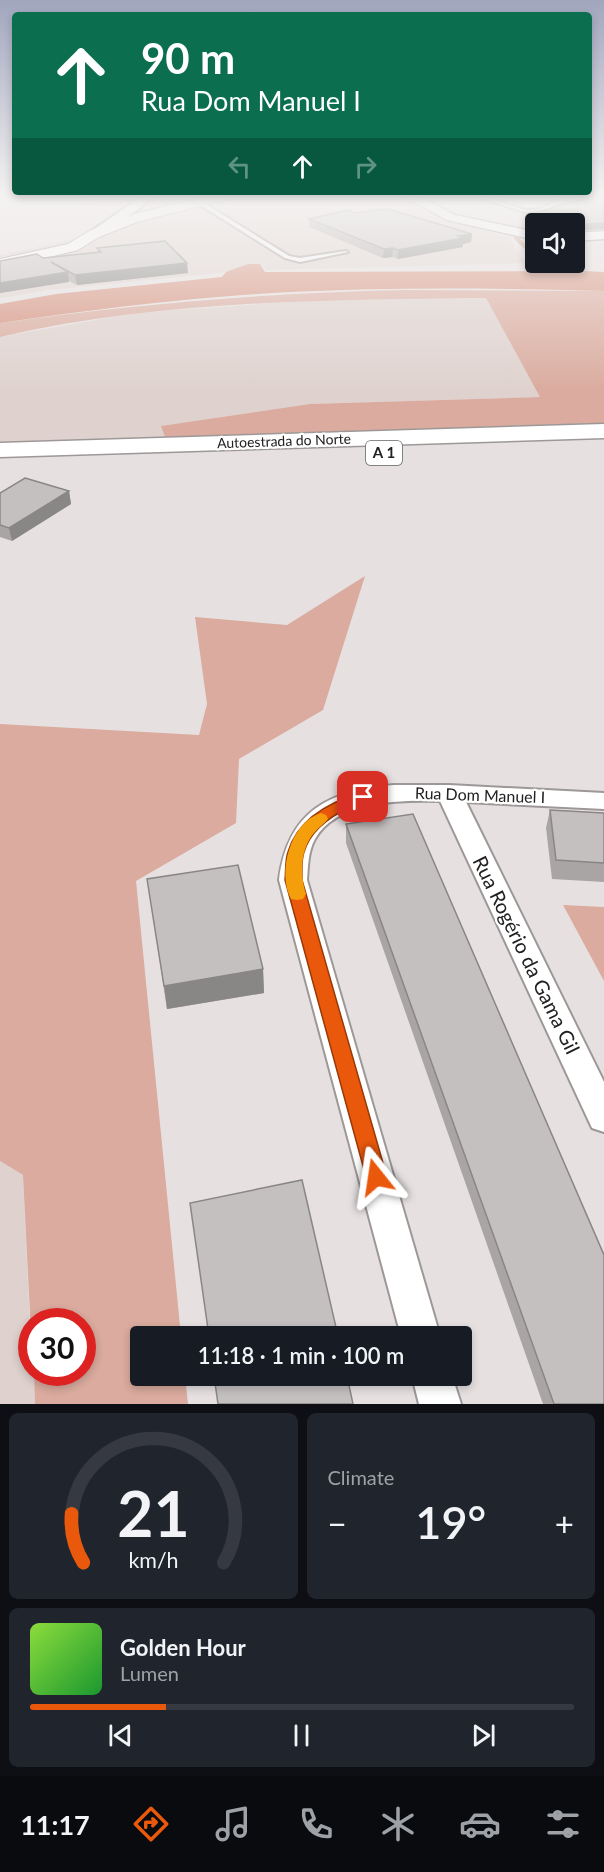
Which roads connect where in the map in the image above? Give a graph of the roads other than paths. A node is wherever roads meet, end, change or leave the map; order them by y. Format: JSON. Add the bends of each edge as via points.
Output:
{"nodes":[{"id":1,"x":17,"y":261,"type":"edge"},
{"id":2,"x":0,"y":264,"type":"edge"},
{"id":3,"x":604,"y":431,"type":"edge"},
{"id":4,"x":604,"y":446,"type":"edge"},
{"id":5,"x":0,"y":450,"type":"edge"},
{"id":6,"x":164,"y":452,"type":"junction"},
{"id":7,"x":0,"y":465,"type":"edge"},
{"id":8,"x":449,"y":793,"type":"junction"},
{"id":9,"x":604,"y":801,"type":"edge"},
{"id":10,"x":604,"y":1117,"type":"edge"},
{"id":11,"x":418,"y":1326,"type":"edge"},
{"id":12,"x":435,"y":1386,"type":"edge"},
{"id":13,"x":440,"y":1404,"type":"edge"}],
"edges":[{"from":1,"to":2,"type":"main road"},
{"from":3,"to":6,"type":"highway","name":"Autoestrada do Norte","number":"A 1"},
{"from":4,"to":6,"type":"highway","name":"Autoestrada do Norte","number":"A 1"},
{"from":5,"to":6,"type":"highway","name":"Autoestrada do Norte","number":"A 1"},
{"from":6,"to":7,"type":"highway","name":"Autoestrada do Norte","number":"A 1"},
{"from":8,"to":9,"type":"street","name":"Rua Dom Manuel I"},
{"from":8,"to":10,"type":"street","name":"Rua Rogério da Gama Gil"},
{"from":8,"to":11,"type":"street","name":"Rua Dom Manuel I","via":[[403,792],[363,797],[324,815],[307,830],[296,852],[293,880]]},
{"from":12,"to":13,"type":"street"}]}
